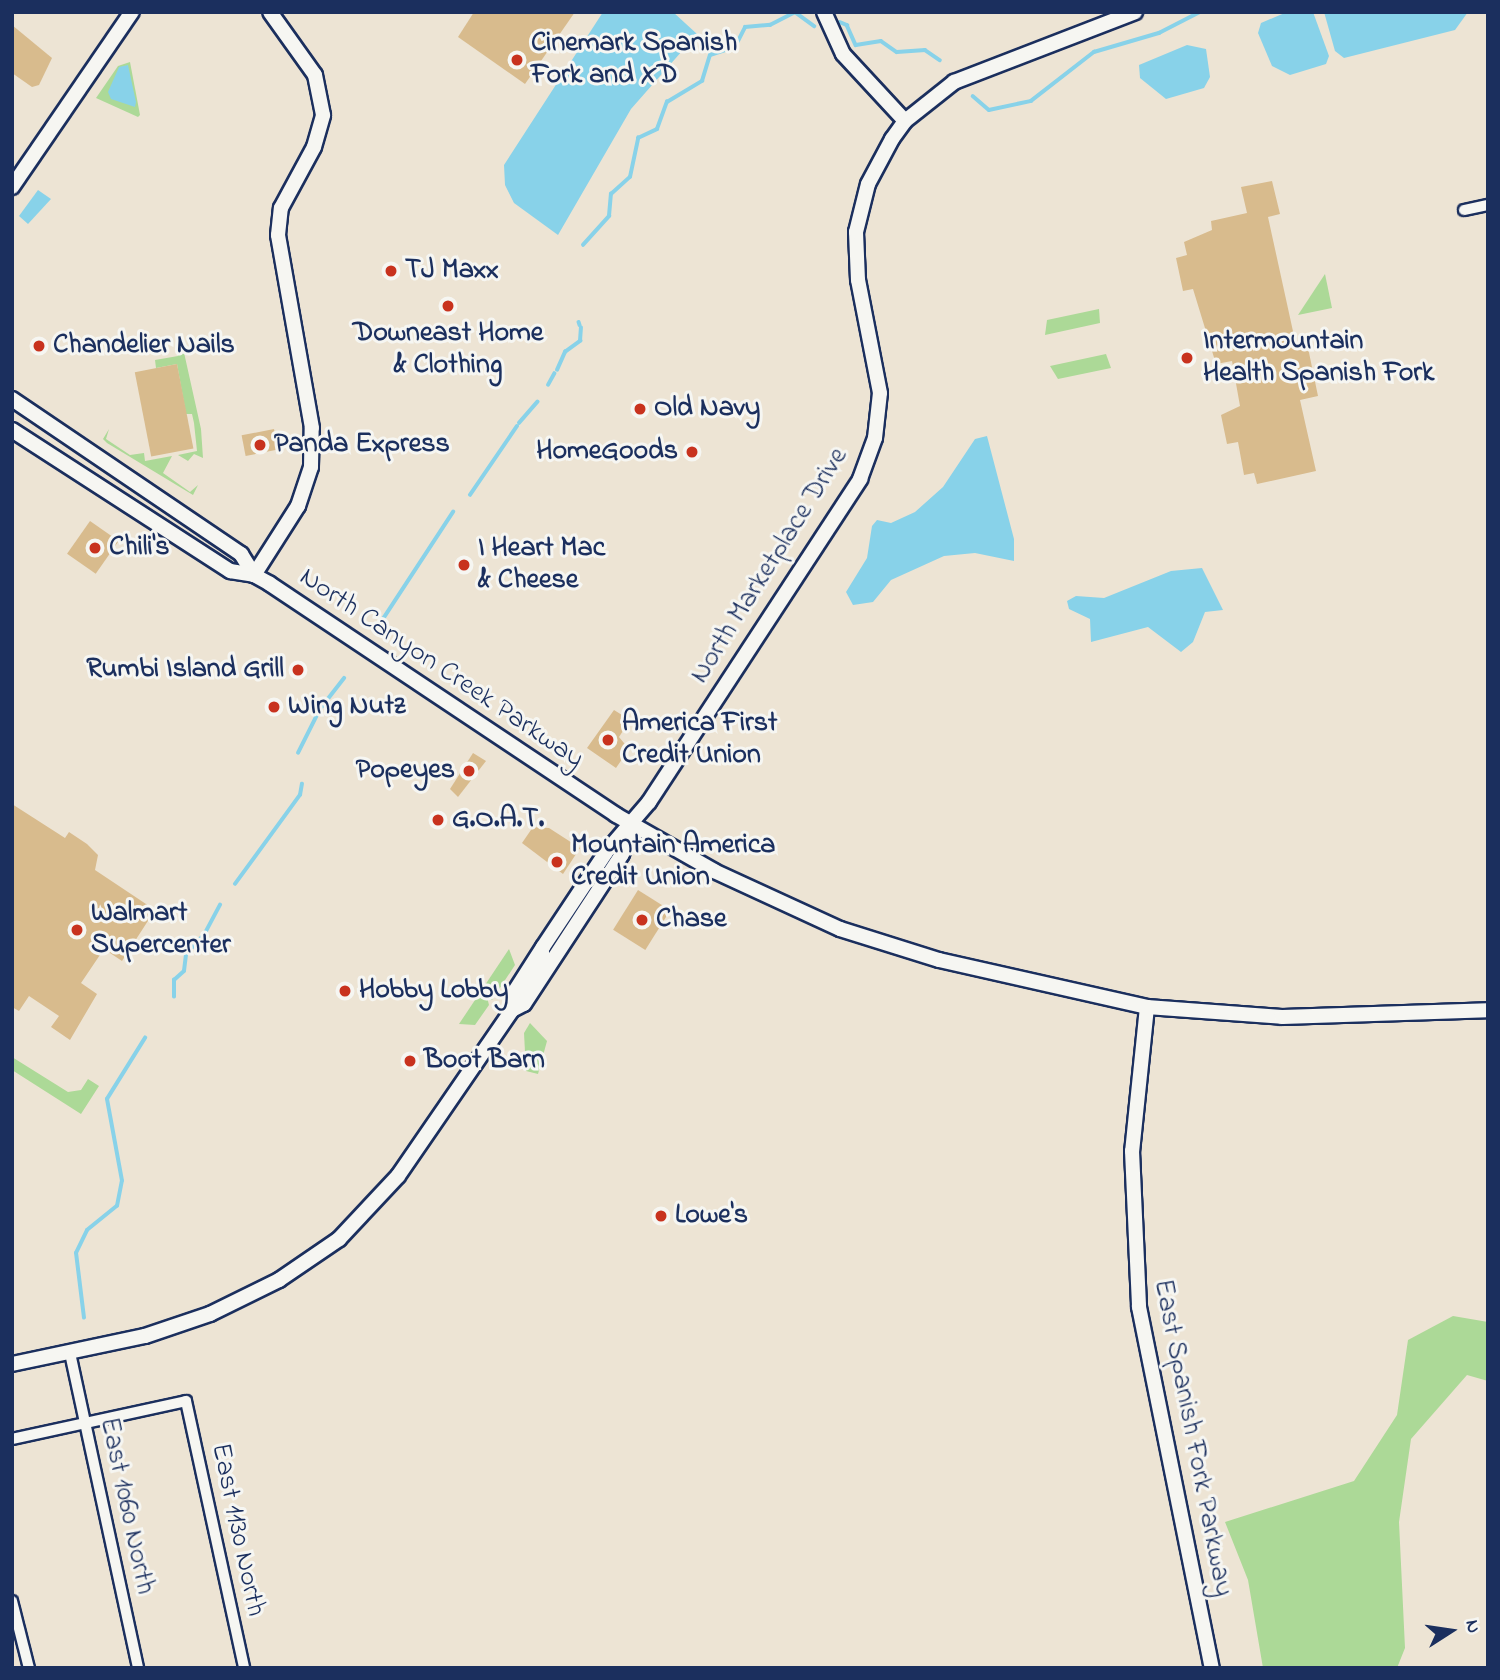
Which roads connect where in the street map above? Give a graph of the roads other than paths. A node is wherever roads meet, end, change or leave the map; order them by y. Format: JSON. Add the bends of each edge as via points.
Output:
{"nodes":[{"id":1,"x":132,"y":12,"type":"edge"},
{"id":2,"x":270,"y":12,"type":"edge"},
{"id":3,"x":824,"y":12,"type":"edge"},
{"id":4,"x":1135,"y":12,"type":"edge"},
{"id":5,"x":905,"y":121,"type":"junction"},
{"id":6,"x":12,"y":187,"type":"edge"},
{"id":7,"x":1488,"y":205,"type":"edge"},
{"id":8,"x":1464,"y":210,"type":"dead end"},
{"id":9,"x":15,"y":404,"type":"edge"},
{"id":10,"x":12,"y":430,"type":"edge"},
{"id":11,"x":254,"y":575,"type":"junction"},
{"id":12,"x":633,"y":825,"type":"junction"},
{"id":13,"x":1147,"y":1007,"type":"junction"},
{"id":14,"x":512,"y":1010,"type":"junction"},
{"id":15,"x":1488,"y":1010,"type":"edge"},
{"id":16,"x":70,"y":1353,"type":"junction"},
{"id":17,"x":12,"y":1364,"type":"edge"},
{"id":18,"x":85,"y":1424,"type":"junction"},
{"id":19,"x":12,"y":1439,"type":"edge"},
{"id":20,"x":12,"y":1601,"type":"edge"},
{"id":21,"x":29,"y":1668,"type":"edge"},
{"id":22,"x":138,"y":1668,"type":"edge"},
{"id":23,"x":244,"y":1668,"type":"edge"},
{"id":24,"x":1212,"y":1668,"type":"edge"}],
"edges":[{"from":1,"to":6,"type":"street"},
{"from":2,"to":11,"type":"street","via":[[315,75],[323,115],[314,147],[281,208],[278,235],[312,428],[311,467],[298,506]]},
{"from":3,"to":5,"type":"street","via":[[843,54]]},
{"from":4,"to":5,"type":"street","name":"North Marketplace Drive","via":[[954,82]]},
{"from":5,"to":12,"type":"street","name":"North Marketplace Drive","via":[[876,166],[856,232],[858,280],[880,393],[870,453],[846,502]]},
{"from":7,"to":8,"type":"street"},
{"from":9,"to":11,"type":"street","name":"North Canyon Creek Parkway","via":[[241,554]]},
{"from":10,"to":11,"type":"street","name":"North Canyon Creek Parkway","via":[[230,571]]},
{"from":11,"to":12,"type":"street","name":"North Canyon Creek Parkway"},
{"from":12,"to":13,"type":"street","name":"North Canyon Creek Parkway","via":[[714,871],[841,929],[939,960]]},
{"from":12,"to":14,"type":"street","name":"North Marketplace Drive","via":[[622,854],[560,950],[524,1004]]},
{"from":12,"to":14,"type":"street","name":"North Marketplace Drive","via":[[610,847],[543,947],[513,994]]},
{"from":13,"to":15,"type":"street","name":"North Canyon Creek Parkway","via":[[1282,1017]]},
{"from":13,"to":24,"type":"street","name":"East Spanish Fork Parkway","via":[[1132,1151],[1137,1287],[1159,1422]]},
{"from":14,"to":16,"type":"street","name":"North Marketplace Drive","via":[[425,1141],[339,1239],[279,1280],[210,1314]]},
{"from":16,"to":17,"type":"street","name":"North Marketplace Drive"},
{"from":16,"to":18,"type":"street","name":"East 1060 North"},
{"from":18,"to":19,"type":"street"},
{"from":18,"to":22,"type":"street","name":"East 1060 North"},
{"from":18,"to":23,"type":"street","name":"East 1130 North","via":[[186,1401]]},
{"from":20,"to":21,"type":"street"}]}
